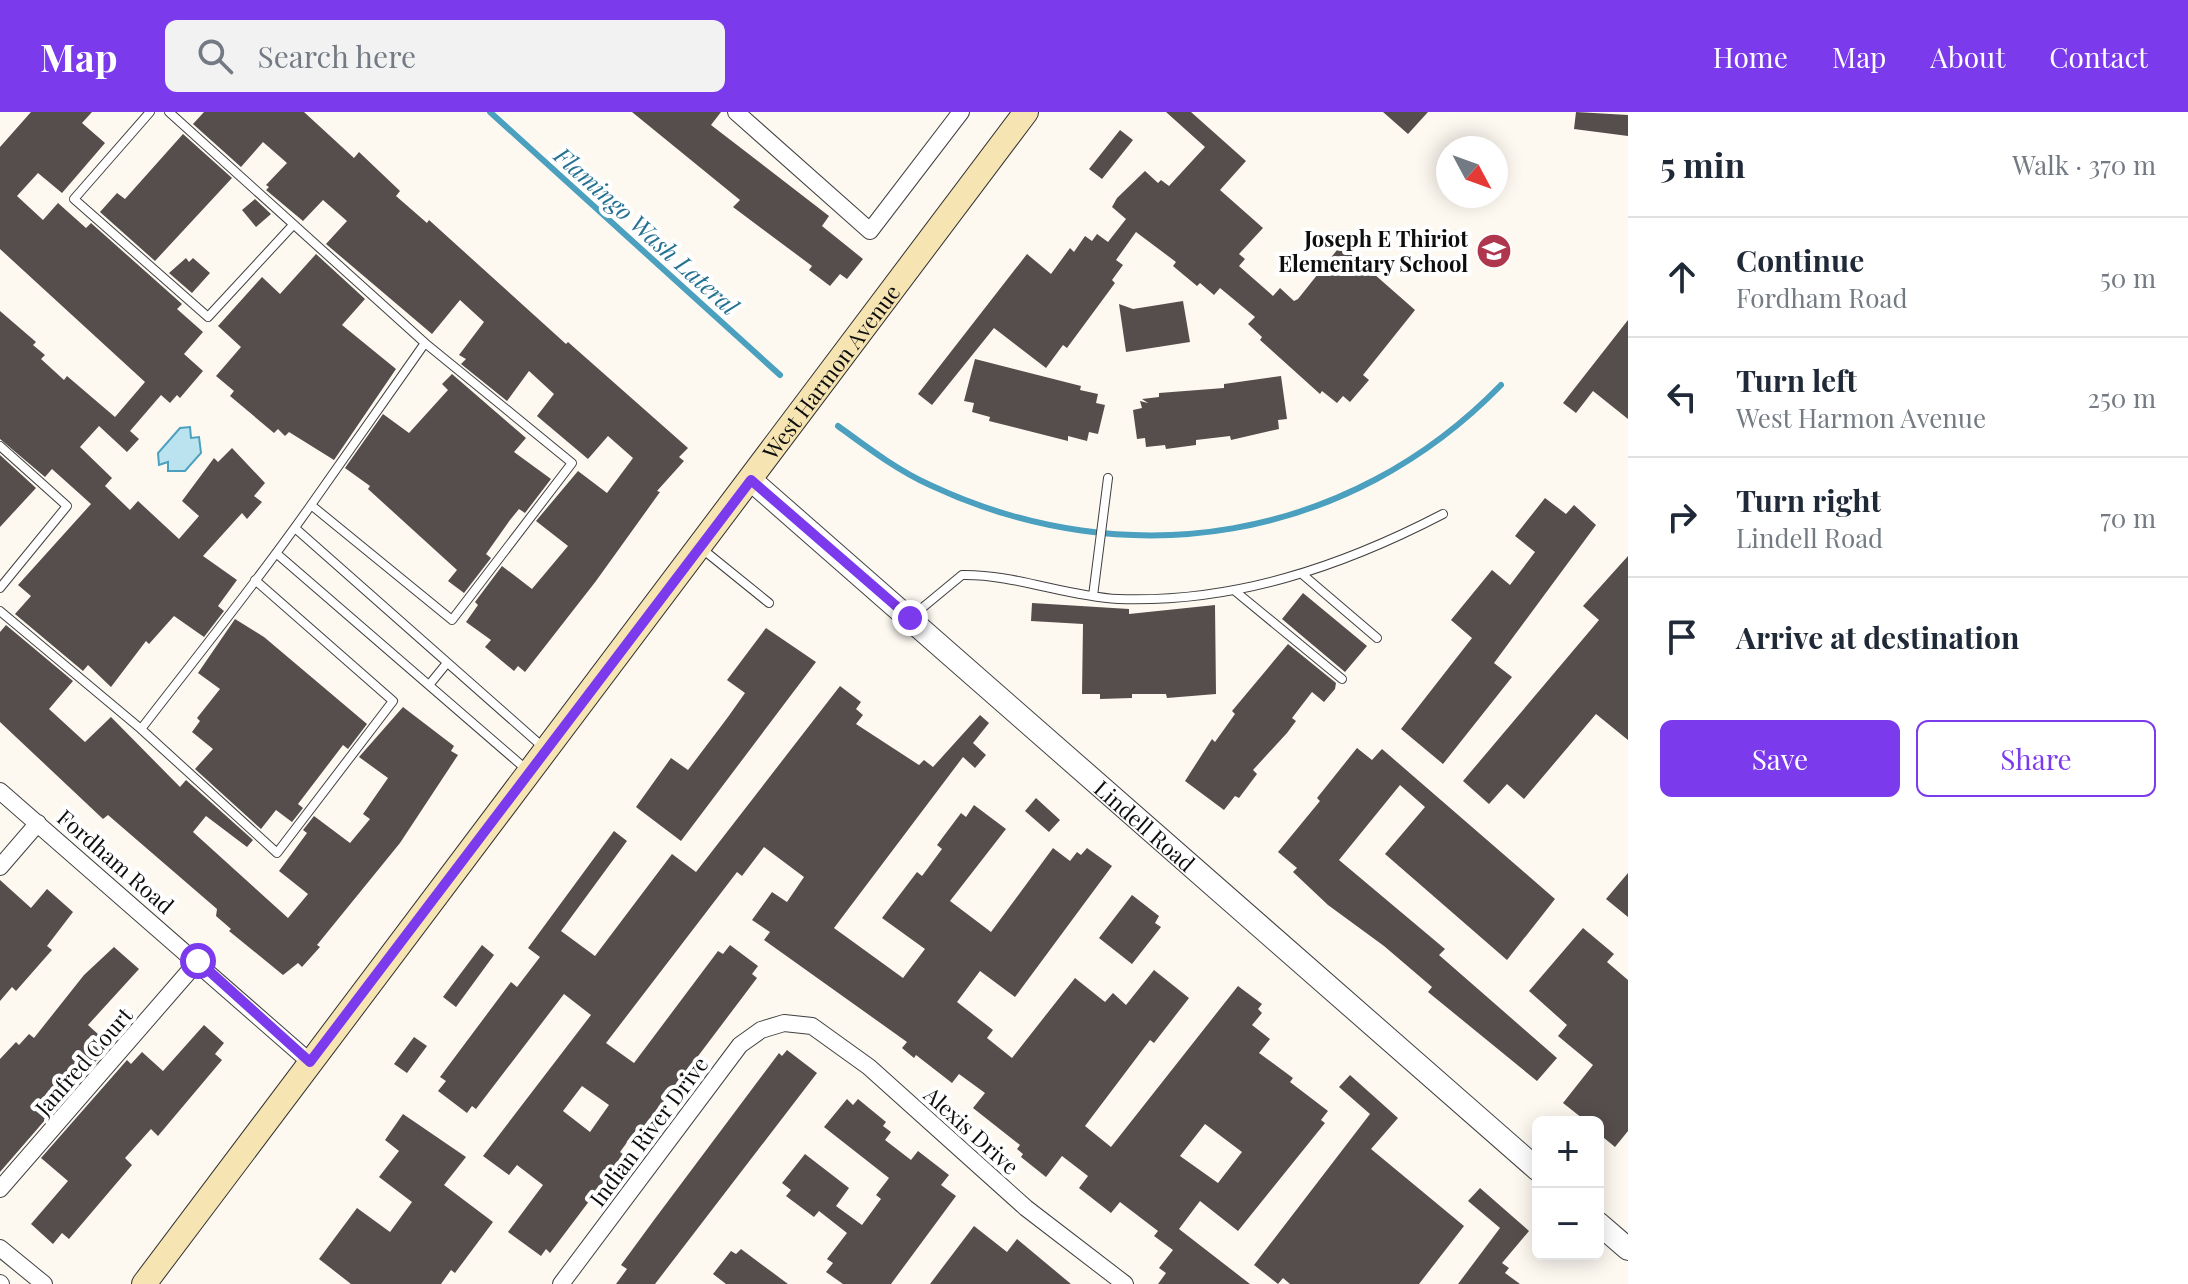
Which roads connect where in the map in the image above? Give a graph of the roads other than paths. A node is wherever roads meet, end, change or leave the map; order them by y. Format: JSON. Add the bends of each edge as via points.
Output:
{"nodes":[{"id":1,"x":150,"y":112,"type":"edge"},
{"id":2,"x":169,"y":112,"type":"edge"},
{"id":3,"x":736,"y":112,"type":"edge"},
{"id":4,"x":961,"y":112,"type":"edge"},
{"id":5,"x":1026,"y":112,"type":"edge"},
{"id":6,"x":293,"y":225,"type":"junction"},
{"id":7,"x":425,"y":343,"type":"junction"},
{"id":8,"x":0,"y":446,"type":"edge"},
{"id":9,"x":1108,"y":478,"type":"dead end"},
{"id":10,"x":751,"y":480,"type":"junction"},
{"id":11,"x":311,"y":505,"type":"junction"},
{"id":12,"x":1443,"y":514,"type":"dead end"},
{"id":13,"x":295,"y":528,"type":"junction"},
{"id":14,"x":700,"y":547,"type":"junction"},
{"id":15,"x":276,"y":553,"type":"junction"},
{"id":16,"x":1302,"y":574,"type":"junction"},
{"id":17,"x":255,"y":580,"type":"junction"},
{"id":18,"x":0,"y":588,"type":"edge"},
{"id":19,"x":1235,"y":591,"type":"junction"},
{"id":20,"x":1093,"y":596,"type":"junction"},
{"id":21,"x":769,"y":603,"type":"dead end"},
{"id":22,"x":0,"y":611,"type":"edge"},
{"id":23,"x":910,"y":618,"type":"junction"},
{"id":24,"x":1377,"y":638,"type":"dead end"},
{"id":25,"x":447,"y":663,"type":"junction"},
{"id":26,"x":1342,"y":679,"type":"dead end"},
{"id":27,"x":429,"y":685,"type":"junction"},
{"id":28,"x":141,"y":729,"type":"junction"},
{"id":29,"x":548,"y":751,"type":"junction"},
{"id":30,"x":531,"y":773,"type":"junction"},
{"id":31,"x":0,"y":791,"type":"edge"},
{"id":32,"x":38,"y":823,"type":"junction"},
{"id":33,"x":0,"y":867,"type":"edge"},
{"id":34,"x":198,"y":961,"type":"junction"},
{"id":35,"x":784,"y":1023,"type":"joint"},
{"id":36,"x":310,"y":1062,"type":"junction"},
{"id":37,"x":1532,"y":1165,"type":"edge"},
{"id":38,"x":0,"y":1189,"type":"edge"},
{"id":39,"x":1604,"y":1228,"type":"edge"},
{"id":40,"x":0,"y":1248,"type":"edge"},
{"id":41,"x":1628,"y":1249,"type":"edge"},
{"id":42,"x":44,"y":1284,"type":"edge"},
{"id":43,"x":144,"y":1284,"type":"edge"},
{"id":44,"x":561,"y":1284,"type":"edge"},
{"id":45,"x":1125,"y":1284,"type":"edge"}],
"edges":[{"from":1,"to":6,"type":"lane","via":[[74,199],[208,317]]},
{"from":2,"to":6,"type":"lane"},
{"from":3,"to":4,"type":"street","via":[[870,231]]},
{"from":5,"to":10,"type":"main road","name":"West Harmon Avenue"},
{"from":6,"to":7,"type":"lane"},
{"from":7,"to":11,"type":"lane"},
{"from":7,"to":11,"type":"lane","via":[[572,463],[452,620]]},
{"from":8,"to":18,"type":"lane","via":[[67,506]]},
{"from":9,"to":20,"type":"lane"},
{"from":10,"to":14,"type":"main road","name":"West Harmon Avenue"},
{"from":10,"to":23,"type":"street","name":"Lindell Road"},
{"from":11,"to":13,"type":"lane"},
{"from":12,"to":16,"type":"lane","via":[[1377,548]]},
{"from":13,"to":15,"type":"lane"},
{"from":13,"to":25,"type":"lane"},
{"from":14,"to":21,"type":"lane"},
{"from":14,"to":29,"type":"main road","name":"West Harmon Avenue"},
{"from":15,"to":17,"type":"lane"},
{"from":15,"to":27,"type":"lane"},
{"from":16,"to":19,"type":"lane"},
{"from":16,"to":24,"type":"lane"},
{"from":17,"to":28,"type":"lane"},
{"from":17,"to":28,"type":"lane","via":[[393,701],[277,853]]},
{"from":19,"to":20,"type":"lane","via":[[1168,598]]},
{"from":19,"to":26,"type":"lane"},
{"from":20,"to":23,"type":"lane","via":[[962,575]]},
{"from":22,"to":28,"type":"lane"},
{"from":23,"to":37,"type":"street","name":"Lindell Road"},
{"from":25,"to":27,"type":"lane"},
{"from":25,"to":29,"type":"lane"},
{"from":27,"to":30,"type":"lane"},
{"from":29,"to":30,"type":"main road","name":"West Harmon Avenue"},
{"from":30,"to":36,"type":"main road","name":"West Harmon Avenue"},
{"from":31,"to":32,"type":"street","name":"Fordham Road"},
{"from":32,"to":33,"type":"street"},
{"from":32,"to":34,"type":"street","name":"Fordham Road"},
{"from":34,"to":36,"type":"street","name":"Fordham Road"},
{"from":34,"to":38,"type":"street","name":"Janfred Court"},
{"from":35,"to":44,"type":"street","name":"Indian River Drive","via":[[761,1030],[740,1045]]},
{"from":35,"to":45,"type":"street","name":"Alexis Drive","via":[[812,1026],[869,1067],[1026,1208]]},
{"from":36,"to":43,"type":"main road","name":"West Harmon Avenue"},
{"from":39,"to":41,"type":"street"},
{"from":40,"to":42,"type":"street"}]}
